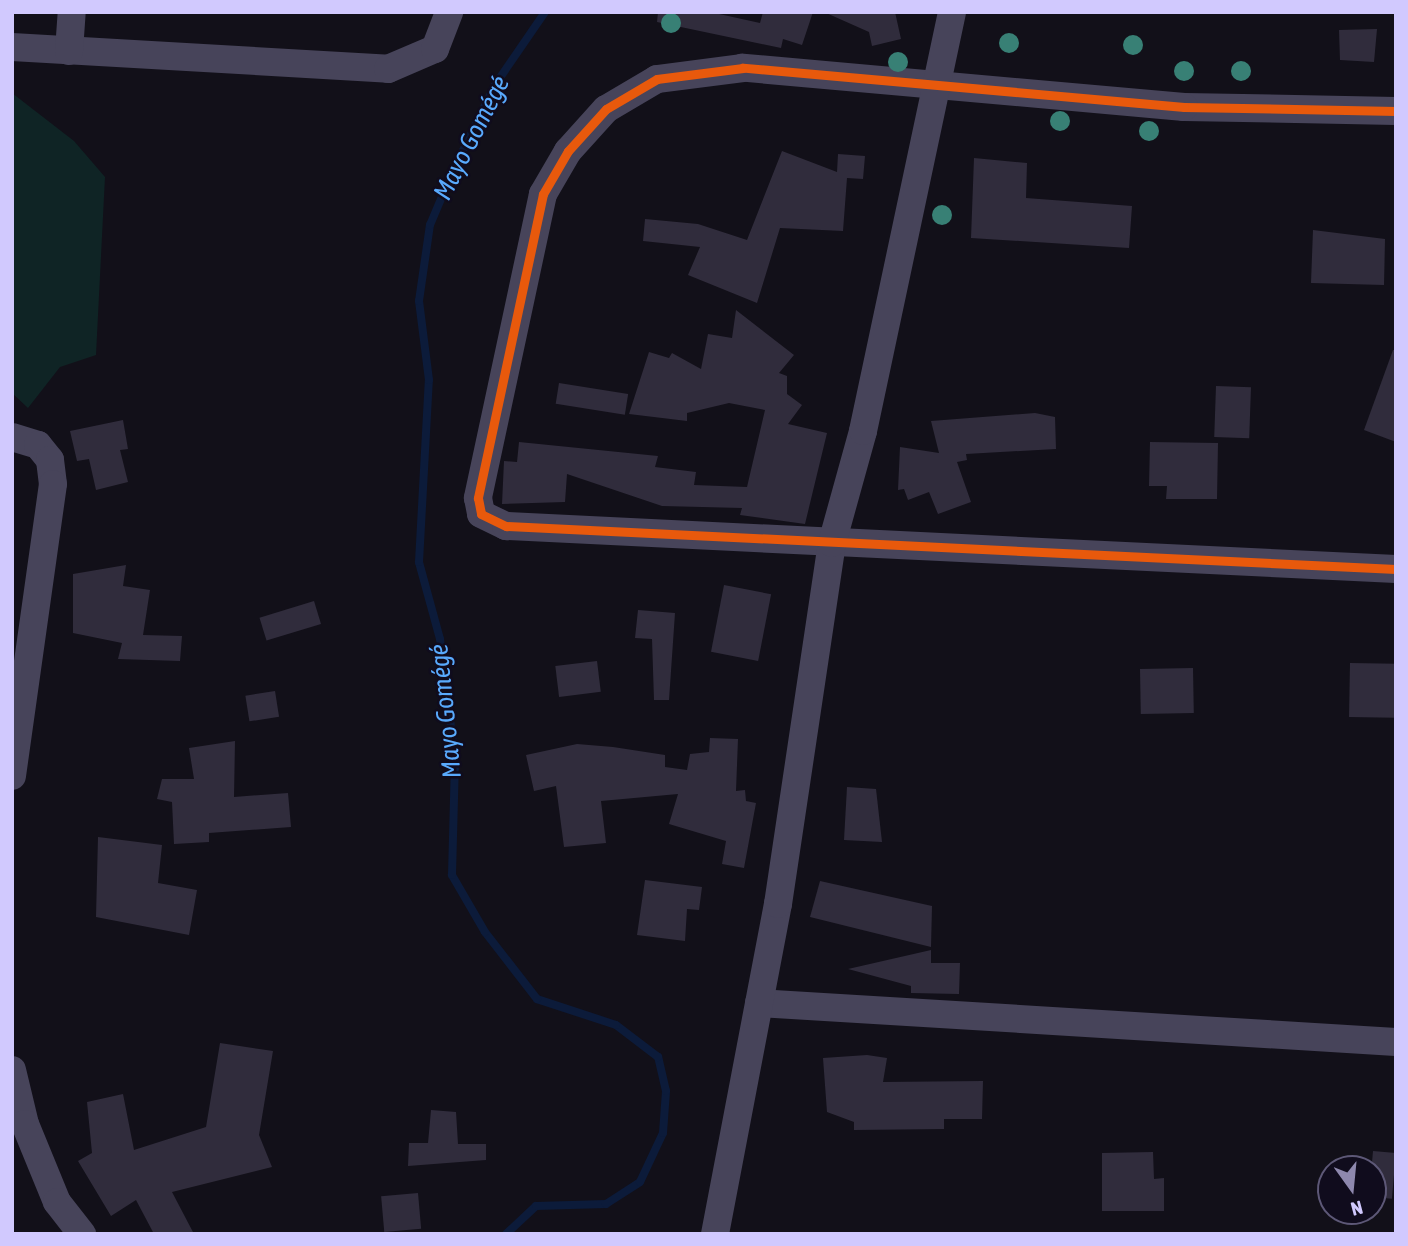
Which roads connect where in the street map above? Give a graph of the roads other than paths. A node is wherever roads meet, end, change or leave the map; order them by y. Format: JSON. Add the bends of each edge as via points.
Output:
{"nodes":[{"id":1,"x":72,"y":12,"type":"edge"},
{"id":2,"x":449,"y":12,"type":"edge"},
{"id":3,"x":952,"y":12,"type":"edge"},
{"id":4,"x":12,"y":47,"type":"edge"},
{"id":5,"x":69,"y":51,"type":"junction"},
{"id":6,"x":932,"y":83,"type":"junction"},
{"id":7,"x":1396,"y":111,"type":"edge"},
{"id":8,"x":12,"y":436,"type":"edge"},
{"id":9,"x":832,"y":543,"type":"junction"},
{"id":10,"x":1396,"y":569,"type":"edge"},
{"id":11,"x":12,"y":776,"type":"edge"},
{"id":12,"x":759,"y":1003,"type":"junction"},
{"id":13,"x":1396,"y":1042,"type":"edge"},
{"id":14,"x":12,"y":1070,"type":"edge"},
{"id":15,"x":82,"y":1234,"type":"edge"},
{"id":16,"x":715,"y":1234,"type":"edge"}],
"edges":[{"from":1,"to":5,"type":"street"},
{"from":2,"to":5,"type":"street","via":[[435,49],[388,69]]},
{"from":3,"to":6,"type":"street"},
{"from":4,"to":5,"type":"street"},
{"from":6,"to":7,"type":"street","via":[[1184,107]]},
{"from":6,"to":9,"type":"street","via":[[888,318]]},
{"from":6,"to":9,"type":"street","via":[[743,68],[657,79],[606,109],[568,151],[543,194],[478,498],[481,514],[506,526]]},
{"from":8,"to":11,"type":"street","via":[[38,445],[50,460],[53,484]]},
{"from":9,"to":10,"type":"street"},
{"from":9,"to":12,"type":"street"},
{"from":12,"to":13,"type":"street"},
{"from":12,"to":16,"type":"street"},
{"from":14,"to":15,"type":"street","via":[[25,1124],[57,1202]]}]}
